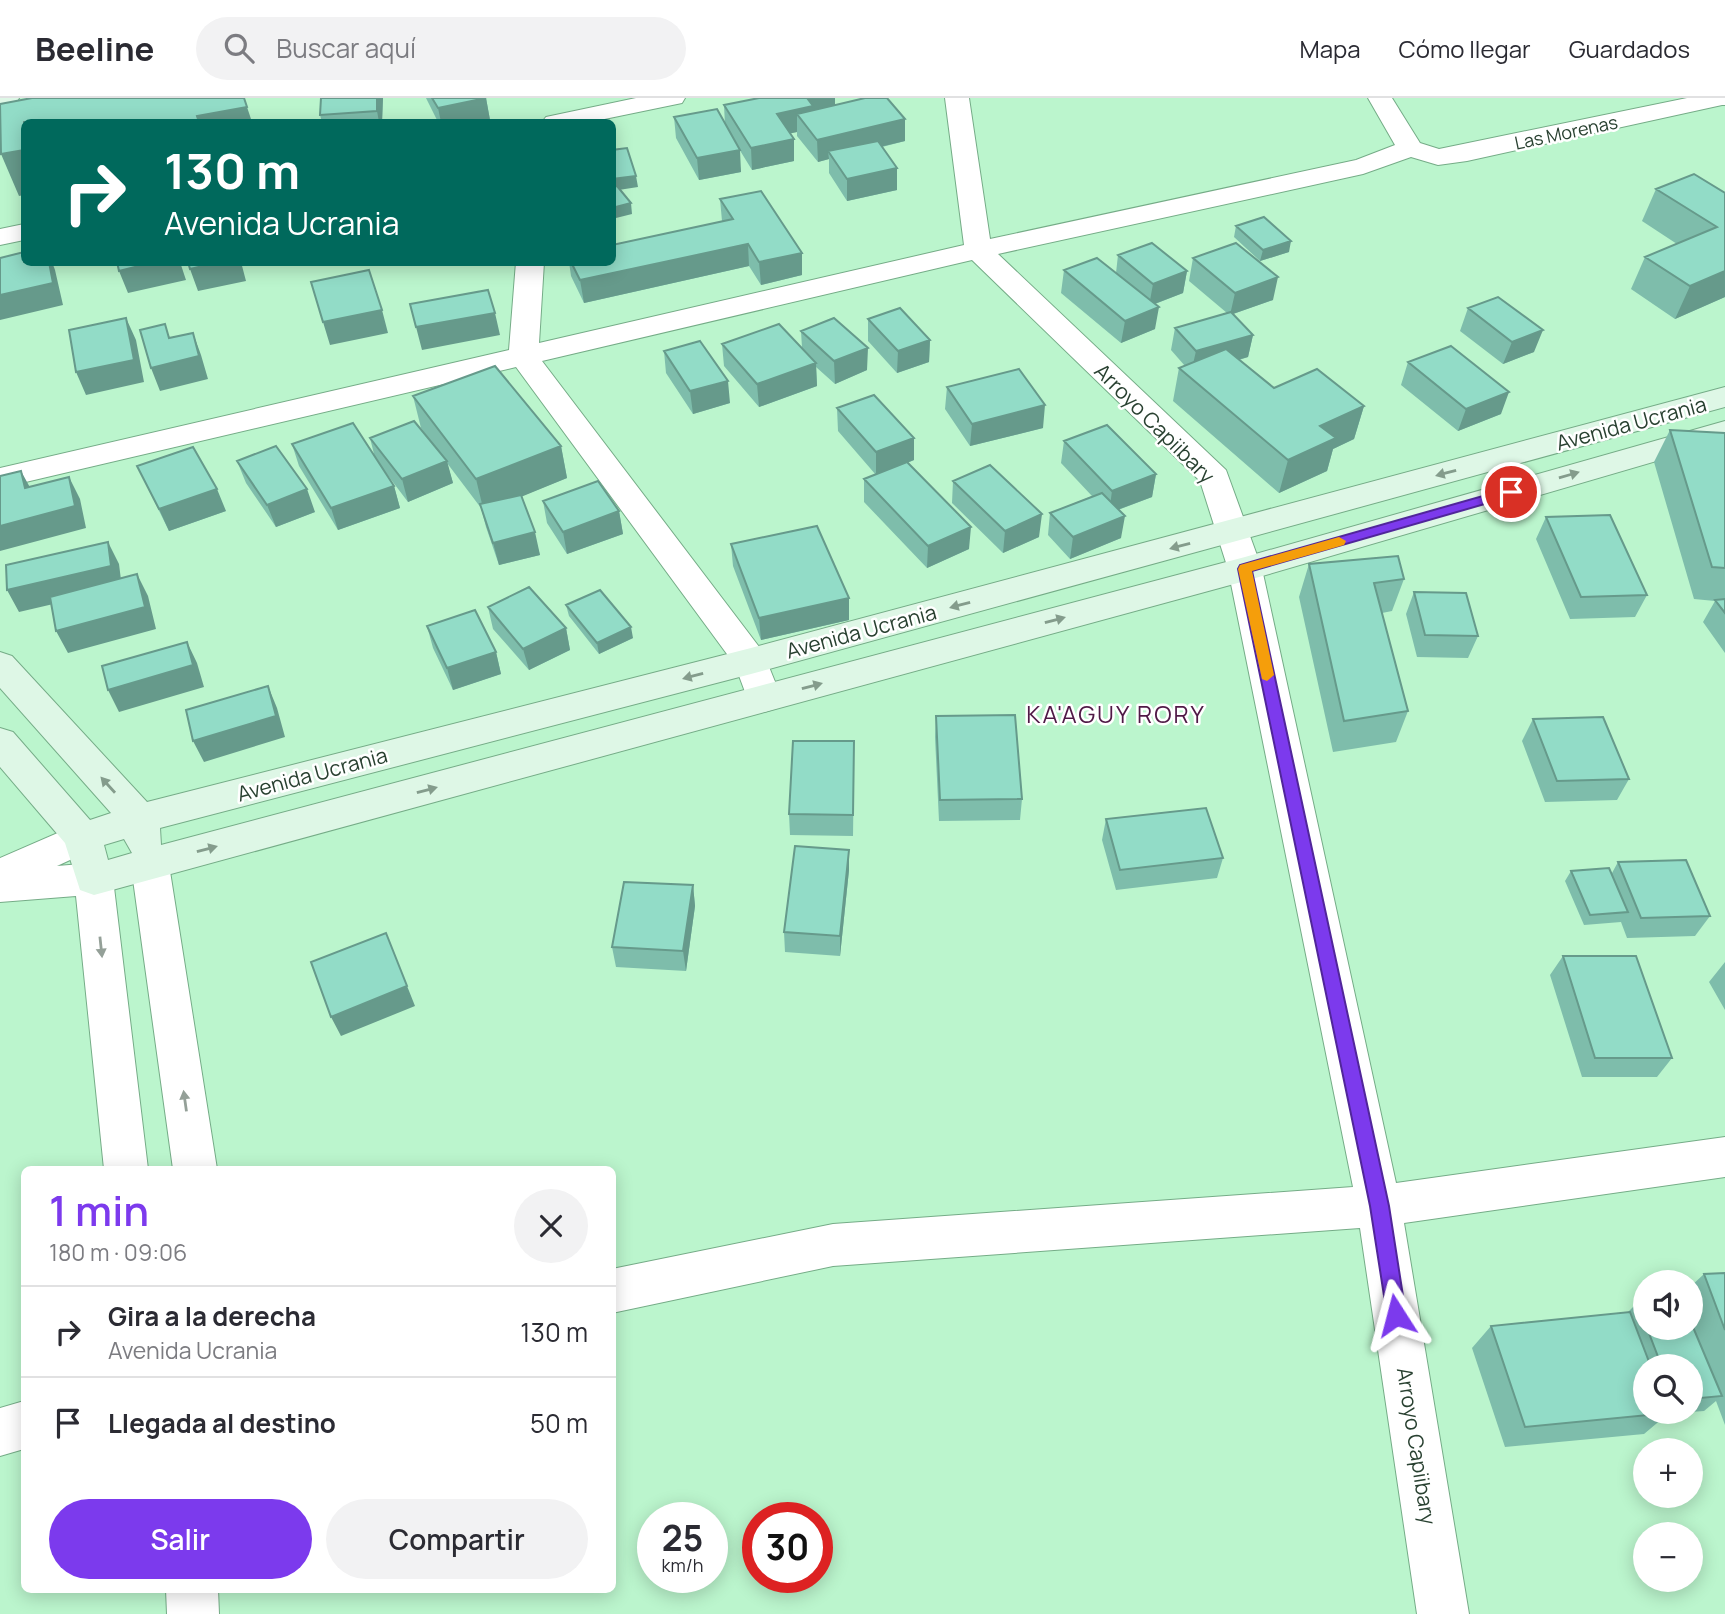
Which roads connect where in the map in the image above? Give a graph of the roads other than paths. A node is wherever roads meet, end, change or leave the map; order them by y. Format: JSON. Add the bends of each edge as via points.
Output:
{"nodes":[{"id":1,"x":7,"y":98,"type":"edge"},
{"id":2,"x":546,"y":98,"type":"edge"},
{"id":3,"x":673,"y":98,"type":"edge"},
{"id":4,"x":957,"y":98,"type":"edge"},
{"id":5,"x":1380,"y":98,"type":"edge"},
{"id":6,"x":1722,"y":98,"type":"edge"},
{"id":7,"x":0,"y":112,"type":"edge"},
{"id":8,"x":542,"y":119,"type":"edge"},
{"id":9,"x":570,"y":119,"type":"edge"},
{"id":10,"x":1410,"y":148,"type":"junction"},
{"id":11,"x":21,"y":233,"type":"edge"},
{"id":12,"x":0,"y":237,"type":"edge"},
{"id":13,"x":978,"y":250,"type":"junction"},
{"id":14,"x":530,"y":266,"type":"edge"},
{"id":15,"x":523,"y":356,"type":"junction"},
{"id":16,"x":1725,"y":397,"type":"edge"},
{"id":17,"x":1725,"y":431,"type":"edge"},
{"id":18,"x":0,"y":478,"type":"edge"},
{"id":19,"x":1232,"y":532,"type":"junction"},
{"id":20,"x":1245,"y":569,"type":"junction"},
{"id":21,"x":751,"y":661,"type":"junction"},
{"id":22,"x":0,"y":665,"type":"edge"},
{"id":23,"x":764,"y":699,"type":"junction"},
{"id":24,"x":0,"y":742,"type":"edge"},
{"id":25,"x":139,"y":819,"type":"junction"},
{"id":26,"x":83,"y":837,"type":"junction"},
{"id":27,"x":150,"y":865,"type":"junction"},
{"id":28,"x":0,"y":875,"type":"edge"},
{"id":29,"x":93,"y":879,"type":"junction"},
{"id":30,"x":0,"y":886,"type":"edge"},
{"id":31,"x":1725,"y":1157,"type":"edge"},
{"id":32,"x":126,"y":1166,"type":"edge"},
{"id":33,"x":195,"y":1166,"type":"edge"},
{"id":34,"x":1379,"y":1206,"type":"junction"},
{"id":35,"x":616,"y":1290,"type":"edge"},
{"id":36,"x":21,"y":1426,"type":"edge"},
{"id":37,"x":0,"y":1432,"type":"edge"},
{"id":38,"x":192,"y":1593,"type":"edge"},
{"id":39,"x":193,"y":1614,"type":"edge"},
{"id":40,"x":1443,"y":1614,"type":"edge"}],
"edges":[{"from":1,"to":7,"type":"main road"},
{"from":2,"to":8,"type":"street"},
{"from":3,"to":9,"type":"street"},
{"from":4,"to":13,"type":"street"},
{"from":5,"to":10,"type":"street"},
{"from":6,"to":10,"type":"street","name":"Las Morenas","via":[[1467,153],[1438,157]]},
{"from":10,"to":13,"type":"street","via":[[1363,166]]},
{"from":11,"to":12,"type":"street"},
{"from":13,"to":15,"type":"street"},
{"from":13,"to":19,"type":"street","name":"Arroyo Capiibary","via":[[1215,477]]},
{"from":14,"to":15,"type":"street"},
{"from":15,"to":18,"type":"street"},
{"from":15,"to":21,"type":"street"},
{"from":16,"to":19,"type":"main road","name":"Avenida Ucrania","one_way":true},
{"from":20,"to":17,"type":"main road","name":"Avenida Ucrania","one_way":true},
{"from":19,"to":20,"type":"street","name":"Arroyo Capiibary"},
{"from":19,"to":21,"type":"main road","name":"Avenida Ucrania","one_way":true},
{"from":23,"to":20,"type":"main road","name":"Avenida Ucrania","one_way":true},
{"from":20,"to":34,"type":"street","name":"Arroyo Capiibary"},
{"from":21,"to":23,"type":"street"},
{"from":21,"to":25,"type":"main road","name":"Avenida Ucrania","one_way":true},
{"from":25,"to":22,"type":"main road","one_way":true},
{"from":27,"to":23,"type":"main road","name":"Avenida Ucrania","one_way":true},
{"from":24,"to":26,"type":"main road"},
{"from":25,"to":26,"type":"main road","name":"Avenida Ucrania"},
{"from":25,"to":27,"type":"main road"},
{"from":26,"to":28,"type":"street","name":"Avenida Ucrania"},
{"from":26,"to":29,"type":"main road"},
{"from":27,"to":29,"type":"main road","name":"Avenida Ucrania"},
{"from":33,"to":27,"type":"street","one_way":true},
{"from":29,"to":30,"type":"street","name":"Avenida Ucrania"},
{"from":29,"to":32,"type":"street","one_way":true},
{"from":31,"to":34,"type":"street"},
{"from":34,"to":35,"type":"street","via":[[833,1245]]},
{"from":34,"to":40,"type":"street","name":"Arroyo Capiibary"},
{"from":36,"to":37,"type":"street"},
{"from":38,"to":39,"type":"street"}]}
